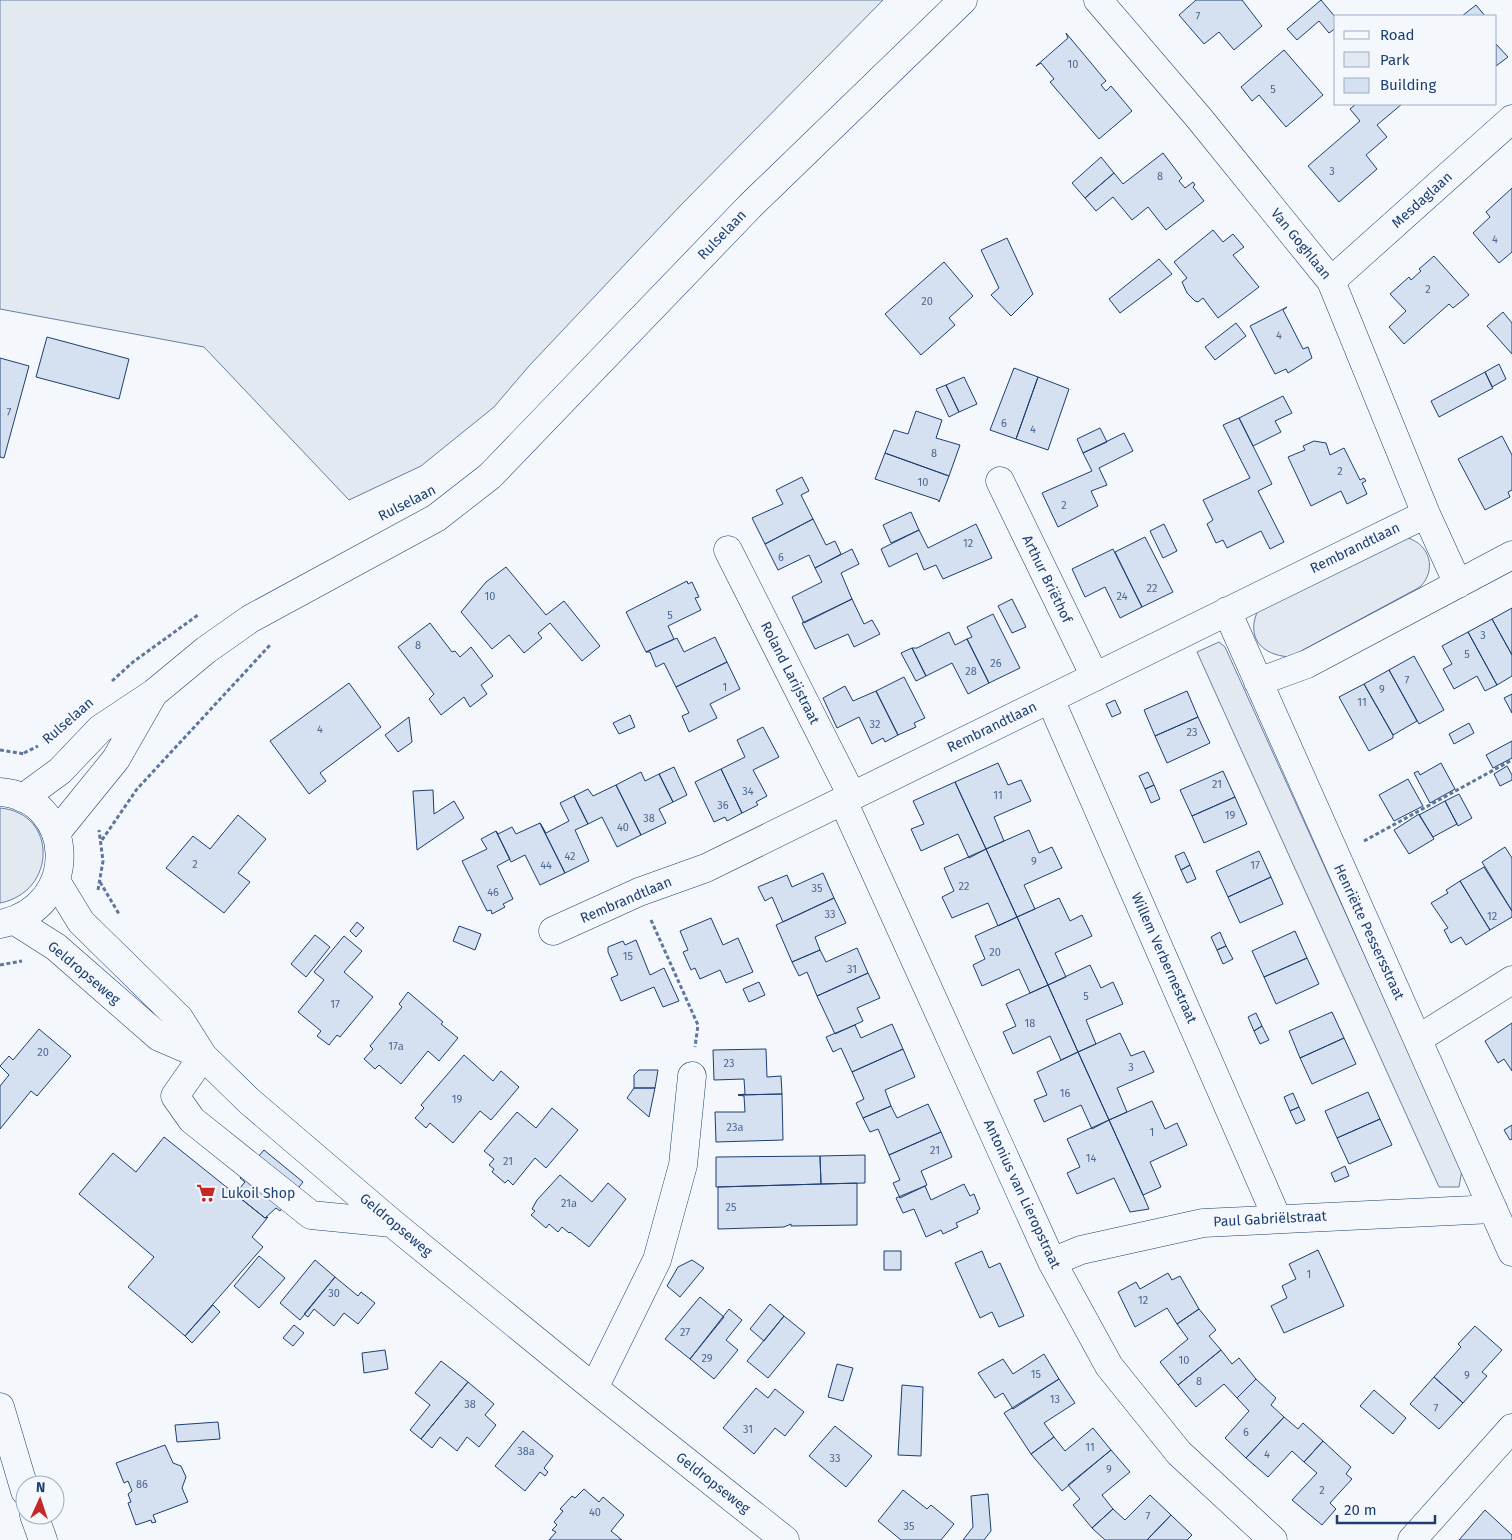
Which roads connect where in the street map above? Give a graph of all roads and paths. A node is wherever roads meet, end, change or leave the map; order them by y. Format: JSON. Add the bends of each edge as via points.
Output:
{"nodes":[{"id":1,"x":963,"y":0,"type":"edge"},
{"id":2,"x":1098,"y":0,"type":"edge"},
{"id":3,"x":1512,"y":118,"type":"edge"},
{"id":4,"x":1331,"y":281,"type":"junction"},
{"id":5,"x":1000,"y":481,"type":"dead end"},
{"id":6,"x":1426,"y":514,"type":"junction"},
{"id":7,"x":728,"y":550,"type":"dead end"},
{"id":8,"x":1512,"y":555,"type":"edge"},
{"id":9,"x":1458,"y":584,"type":"junction"},
{"id":10,"x":205,"y":611,"type":"dead end"},
{"id":11,"x":1227,"y":611,"type":"junction"},
{"id":12,"x":274,"y":641,"type":"dead end"},
{"id":13,"x":1095,"y":677,"type":"junction"},
{"id":14,"x":1258,"y":682,"type":"junction"},
{"id":15,"x":105,"y":688,"type":"dead end"},
{"id":16,"x":154,"y":693,"type":"junction"},
{"id":17,"x":1050,"y":699,"type":"junction"},
{"id":18,"x":41,"y":745,"type":"dead end"},
{"id":19,"x":0,"y":750,"type":"edge"},
{"id":20,"x":1512,"y":760,"type":"edge"},
{"id":21,"x":12,"y":795,"type":"edge"},
{"id":22,"x":848,"y":799,"type":"junction"},
{"id":23,"x":56,"y":833,"type":"junction"},
{"id":24,"x":102,"y":840,"type":"dead end"},
{"id":25,"x":1334,"y":857,"type":"junction"},
{"id":26,"x":56,"y":881,"type":"junction"},
{"id":27,"x":639,"y":892,"type":"junction"},
{"id":28,"x":7,"y":923,"type":"edge"},
{"id":29,"x":553,"y":931,"type":"dead end"},
{"id":30,"x":1512,"y":980,"type":"edge"},
{"id":31,"x":1418,"y":1039,"type":"junction"},
{"id":32,"x":203,"y":1056,"type":"junction"},
{"id":33,"x":692,"y":1076,"type":"joint"},
{"id":34,"x":1493,"y":1209,"type":"junction"},
{"id":35,"x":1277,"y":1218,"type":"junction"},
{"id":36,"x":392,"y":1223,"type":"junction"},
{"id":37,"x":1512,"y":1252,"type":"edge"},
{"id":38,"x":1052,"y":1262,"type":"junction"},
{"id":39,"x":594,"y":1388,"type":"junction"},
{"id":40,"x":0,"y":1407,"type":"edge"},
{"id":41,"x":1512,"y":1428,"type":"edge"},
{"id":42,"x":20,"y":1475,"type":"edge"},
{"id":43,"x":37,"y":1525,"type":"edge"},
{"id":44,"x":42,"y":1540,"type":"edge"},
{"id":45,"x":785,"y":1540,"type":"edge"},
{"id":46,"x":1273,"y":1540,"type":"edge"},
{"id":47,"x":1412,"y":1540,"type":"edge"}],
"edges":[{"from":1,"to":16,"type":"street","name":"Rulselaan","via":[[750,206],[490,476],[436,518],[250,618]]},
{"from":2,"to":4,"type":"street","name":"Van Goghlaan","via":[[1200,118]]},
{"from":3,"to":4,"type":"street","name":"Mesdaglaan"},
{"from":4,"to":6,"type":"street","name":"Van Goghlaan"},
{"from":5,"to":13,"type":"street","name":"Arthur Briëthof"},
{"from":6,"to":9,"type":"street","name":"Van Goghlaan"},
{"from":6,"to":11,"type":"street","name":"Rembrandtlaan"},
{"from":7,"to":22,"type":"street","name":"Roland Larijstraat"},
{"from":8,"to":9,"type":"street"},
{"from":9,"to":14,"type":"street","via":[[1307,664]]},
{"from":10,"to":15,"type":"path","name":"Rulselaan","via":[[133,662]]},
{"from":11,"to":13,"type":"street","name":"Rembrandtlaan"},
{"from":11,"to":14,"type":"street","name":"Henriëtte Pessersstraat"},
{"from":12,"to":24,"type":"path","via":[[137,789]]},
{"from":13,"to":17,"type":"street","name":"Rembrandtlaan"},
{"from":14,"to":25,"type":"street","name":"Henriëtte Pessersstraat"},
{"from":16,"to":21,"type":"street","name":"Rulselaan","via":[[100,728],[60,771]]},
{"from":16,"to":23,"type":"street","name":"Rulselaan","via":[[116,759]]},
{"from":17,"to":22,"type":"street","name":"Rembrandtlaan"},
{"from":17,"to":35,"type":"street","name":"Willem Verbernestraat"},
{"from":18,"to":19,"type":"path","name":"Rulselaan","via":[[24,754]]},
{"from":20,"to":25,"type":"path"},
{"from":21,"to":23,"type":"street","via":[[43,812]]},
{"from":22,"to":27,"type":"street","name":"Rembrandtlaan","via":[[706,868]]},
{"from":22,"to":38,"type":"street","name":"Antonius van Lieropstraat"},
{"from":23,"to":26,"type":"street","via":[[61,857]]},
{"from":25,"to":31,"type":"street","name":"Henriëtte Pessersstraat"},
{"from":26,"to":28,"type":"street","via":[[32,912]]},
{"from":26,"to":32,"type":"street","name":"Geldropseweg","via":[[81,922],[179,1018]]},
{"from":27,"to":29,"type":"street","name":"Rembrandtlaan"},
{"from":27,"to":33,"type":"path","via":[[698,1025]]},
{"from":28,"to":32,"type":"street","name":"Geldropseweg","via":[[56,947],[159,1037]]},
{"from":30,"to":31,"type":"street"},
{"from":31,"to":34,"type":"street","name":"Henriëtte Pessersstraat"},
{"from":32,"to":36,"type":"street","name":"Geldropseweg","via":[[249,1101]]},
{"from":32,"to":36,"type":"street","via":[[175,1096],[192,1120],[312,1215]]},
{"from":33,"to":39,"type":"street","via":[[684,1165],[657,1260]]},
{"from":34,"to":35,"type":"street","name":"Paul Gabriëlstraat"},
{"from":34,"to":37,"type":"street","name":"Henriëtte Pessersstraat"},
{"from":35,"to":38,"type":"street","name":"Paul Gabriëlstraat","via":[[1203,1223],[1081,1250]]},
{"from":36,"to":39,"type":"street","name":"Geldropseweg"},
{"from":38,"to":46,"type":"street","name":"Antonius van Lieropstraat","via":[[1115,1373],[1179,1454]]},
{"from":39,"to":45,"type":"street","name":"Geldropseweg"},
{"from":40,"to":42,"type":"street"},
{"from":41,"to":47,"type":"street"},
{"from":43,"to":44,"type":"street"}]}
